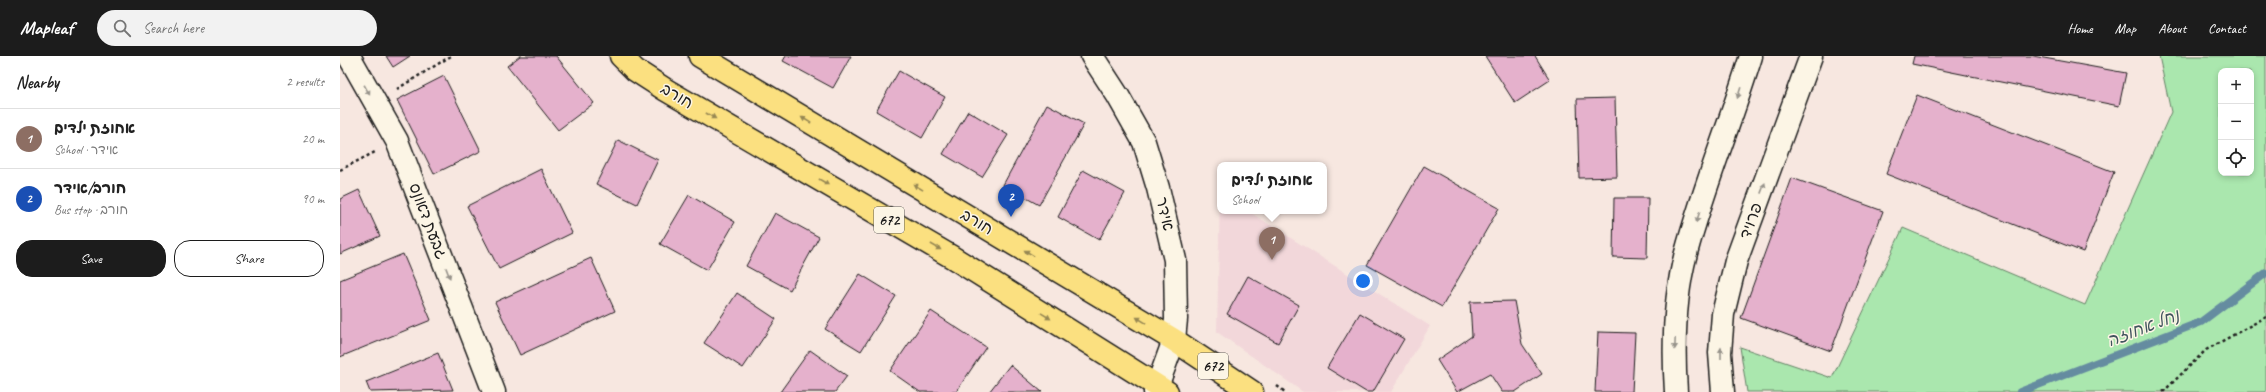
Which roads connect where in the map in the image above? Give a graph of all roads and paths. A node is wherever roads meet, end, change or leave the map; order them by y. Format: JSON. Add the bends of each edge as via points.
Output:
{"nodes":[{"id":1,"x":349,"y":56,"type":"edge"},
{"id":2,"x":451,"y":56,"type":"edge"},
{"id":3,"x":621,"y":56,"type":"edge"},
{"id":4,"x":700,"y":56,"type":"edge"},
{"id":5,"x":1092,"y":56,"type":"edge"},
{"id":6,"x":1751,"y":56,"type":"edge"},
{"id":7,"x":1811,"y":56,"type":"edge"},
{"id":8,"x":374,"y":103,"type":"junction"},
{"id":9,"x":397,"y":141,"type":"junction"},
{"id":10,"x":340,"y":170,"type":"edge"},
{"id":11,"x":2266,"y":317,"type":"edge"},
{"id":12,"x":1174,"y":340,"type":"junction"},
{"id":13,"x":1160,"y":390,"type":"edge"},
{"id":14,"x":494,"y":392,"type":"edge"},
{"id":15,"x":1252,"y":392,"type":"edge"},
{"id":16,"x":1676,"y":392,"type":"edge"},
{"id":17,"x":1723,"y":392,"type":"edge"},
{"id":18,"x":2163,"y":392,"type":"edge"}],
"edges":[{"from":1,"to":8,"type":"street","name":"גבעת דאונס","one_way":true},
{"from":2,"to":8,"type":"path"},
{"from":3,"to":13,"type":"main road","name":"חורב","number":"672","one_way":true,"via":[[634,70],[666,90],[952,257]]},
{"from":12,"to":4,"type":"main road","name":"חורב","number":"672","one_way":true},
{"from":5,"to":12,"type":"street","name":"אידר","via":[[1144,142],[1158,188],[1175,260]]},
{"from":6,"to":16,"type":"street","one_way":true,"via":[[1686,253],[1676,320]]},
{"from":17,"to":7,"type":"street","name":"פרויד","one_way":true,"via":[[1720,353],[1723,314],[1736,261]]},
{"from":8,"to":9,"type":"street","name":"גבעת דאונס"},
{"from":9,"to":10,"type":"path"},
{"from":9,"to":14,"type":"street","name":"גבעת דאונס","one_way":true},
{"from":11,"to":18,"type":"path","via":[[2206,350]]},
{"from":12,"to":13,"type":"street","name":"אידר"},
{"from":12,"to":15,"type":"main road","name":"חורב","number":"672"}]}
